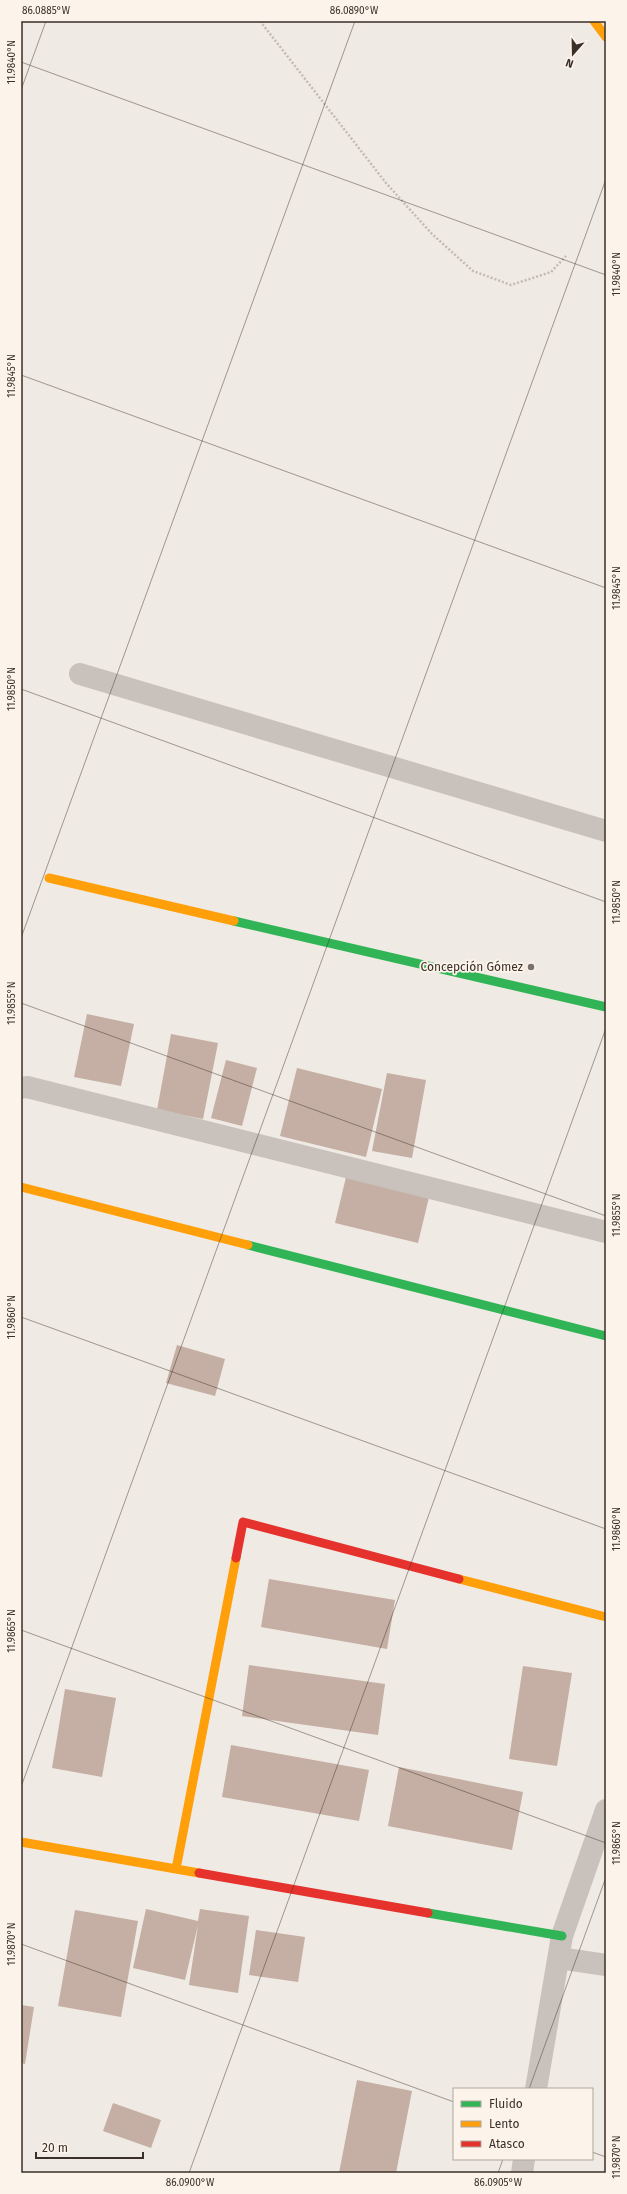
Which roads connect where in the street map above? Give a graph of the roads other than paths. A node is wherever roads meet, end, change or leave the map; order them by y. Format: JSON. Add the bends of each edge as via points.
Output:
{"nodes":[{"id":1,"x":594,"y":21,"type":"edge"},
{"id":2,"x":606,"y":37,"type":"edge"},
{"id":3,"x":80,"y":674,"type":"dead end"},
{"id":4,"x":606,"y":831,"type":"edge"},
{"id":5,"x":49,"y":878,"type":"dead end"},
{"id":6,"x":606,"y":1007,"type":"edge"},
{"id":7,"x":21,"y":1088,"type":"edge"},
{"id":8,"x":21,"y":1187,"type":"edge"},
{"id":9,"x":606,"y":1232,"type":"edge"},
{"id":10,"x":606,"y":1336,"type":"edge"},
{"id":11,"x":606,"y":1617,"type":"edge"},
{"id":12,"x":606,"y":1810,"type":"edge"},
{"id":13,"x":21,"y":1842,"type":"edge"},
{"id":14,"x":176,"y":1869,"type":"junction"},
{"id":15,"x":562,"y":1936,"type":"junction"},
{"id":16,"x":559,"y":1958,"type":"junction"},
{"id":17,"x":606,"y":1965,"type":"edge"},
{"id":18,"x":536,"y":2088,"type":"edge"},
{"id":19,"x":524,"y":2160,"type":"edge"},
{"id":20,"x":522,"y":2173,"type":"edge"}],
"edges":[{"from":1,"to":2,"type":"main road"},
{"from":3,"to":4,"type":"street"},
{"from":5,"to":6,"type":"main road"},
{"from":7,"to":9,"type":"street","via":[[27,1087]]},
{"from":8,"to":10,"type":"main road"},
{"from":11,"to":14,"type":"main road","via":[[243,1522]]},
{"from":12,"to":15,"type":"street"},
{"from":13,"to":14,"type":"main road"},
{"from":14,"to":15,"type":"main road"},
{"from":15,"to":16,"type":"street"},
{"from":16,"to":17,"type":"street"},
{"from":16,"to":18,"type":"street"},
{"from":19,"to":20,"type":"street"}]}
